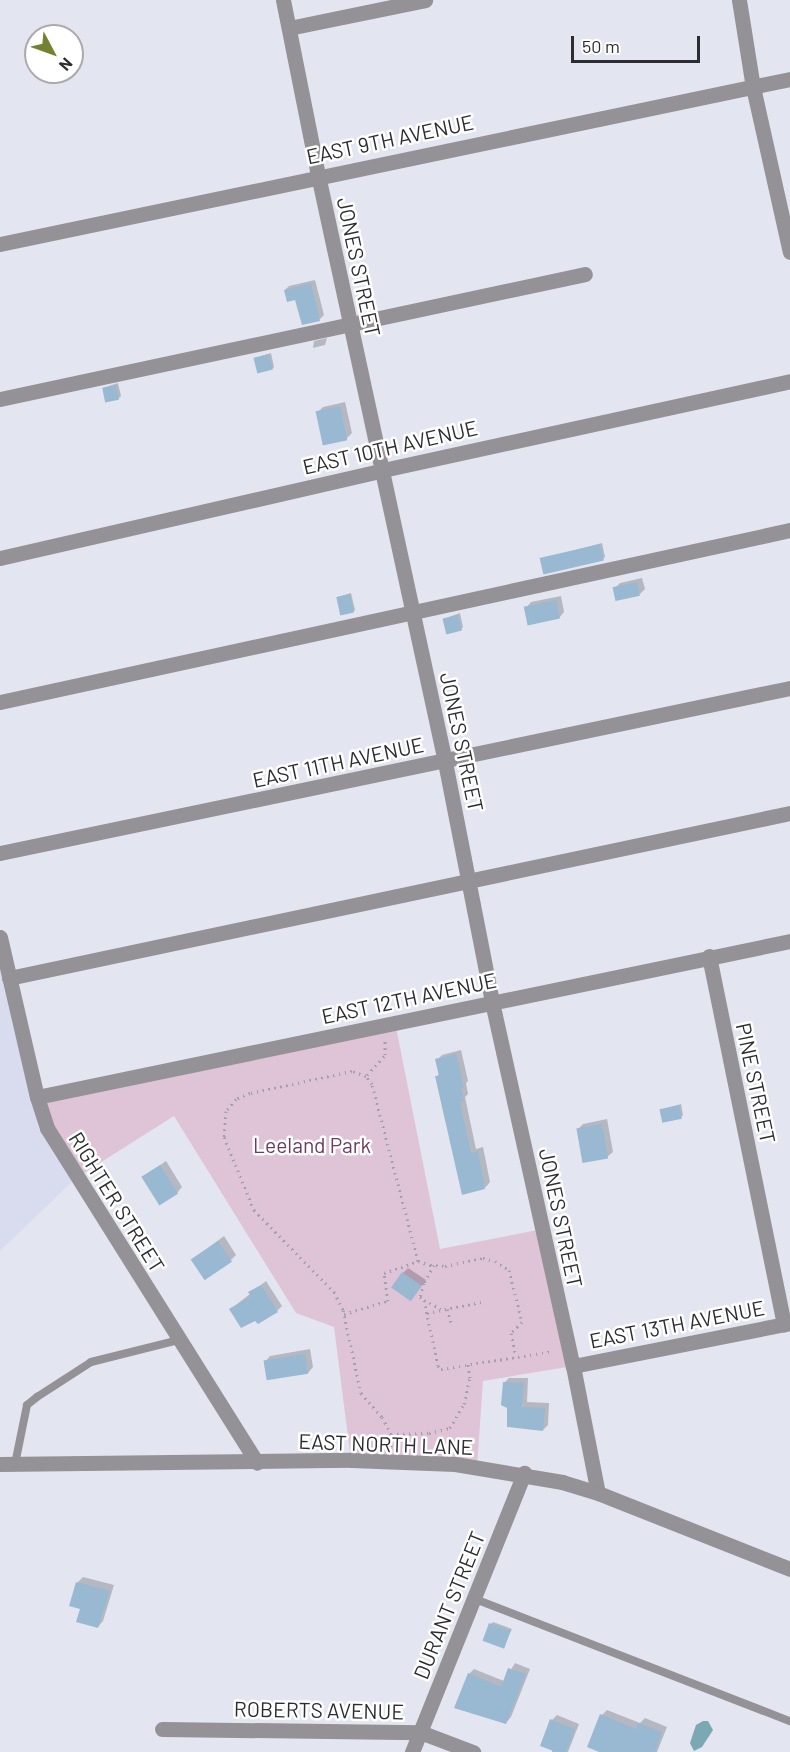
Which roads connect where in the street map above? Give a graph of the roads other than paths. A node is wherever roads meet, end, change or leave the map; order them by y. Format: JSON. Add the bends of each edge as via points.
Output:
{"nodes":[{"id":1,"x":283,"y":0,"type":"edge"},
{"id":2,"x":425,"y":0,"type":"edge"},
{"id":3,"x":739,"y":0,"type":"edge"},
{"id":4,"x":289,"y":28,"type":"junction"},
{"id":5,"x":790,"y":79,"type":"edge"},
{"id":6,"x":753,"y":87,"type":"junction"},
{"id":7,"x":318,"y":175,"type":"junction"},
{"id":8,"x":0,"y":244,"type":"edge"},
{"id":9,"x":790,"y":252,"type":"edge"},
{"id":10,"x":585,"y":274,"type":"dead end"},
{"id":11,"x":350,"y":323,"type":"junction"},
{"id":12,"x":790,"y":381,"type":"edge"},
{"id":13,"x":0,"y":399,"type":"edge"},
{"id":14,"x":383,"y":470,"type":"junction"},
{"id":15,"x":790,"y":530,"type":"edge"},
{"id":16,"x":0,"y":558,"type":"edge"},
{"id":17,"x":413,"y":614,"type":"junction"},
{"id":18,"x":790,"y":688,"type":"edge"},
{"id":19,"x":0,"y":702,"type":"edge"},
{"id":20,"x":445,"y":762,"type":"junction"},
{"id":21,"x":790,"y":813,"type":"edge"},
{"id":22,"x":0,"y":853,"type":"edge"},
{"id":23,"x":468,"y":881,"type":"junction"},
{"id":24,"x":0,"y":937,"type":"edge"},
{"id":25,"x":790,"y":941,"type":"edge"},
{"id":26,"x":709,"y":956,"type":"junction"},
{"id":27,"x":9,"y":978,"type":"junction"},
{"id":28,"x":492,"y":1002,"type":"junction"},
{"id":29,"x":37,"y":1097,"type":"junction"},
{"id":30,"x":787,"y":1324,"type":"edge"},
{"id":31,"x":179,"y":1340,"type":"junction"},
{"id":32,"x":572,"y":1358,"type":"junction"},
{"id":33,"x":257,"y":1463,"type":"junction"},
{"id":34,"x":8,"y":1464,"type":"edge"},
{"id":35,"x":524,"y":1473,"type":"junction"},
{"id":36,"x":598,"y":1493,"type":"junction"},
{"id":37,"x":790,"y":1569,"type":"edge"},
{"id":38,"x":475,"y":1599,"type":"junction"},
{"id":39,"x":790,"y":1721,"type":"edge"},
{"id":40,"x":162,"y":1729,"type":"dead end"},
{"id":41,"x":420,"y":1732,"type":"junction"},
{"id":42,"x":412,"y":1752,"type":"edge"},
{"id":43,"x":473,"y":1752,"type":"edge"}],
"edges":[{"from":1,"to":4,"type":"street","name":"JONES STREET"},
{"from":2,"to":4,"type":"street"},
{"from":3,"to":6,"type":"street"},
{"from":4,"to":7,"type":"street","name":"JONES STREET"},
{"from":5,"to":6,"type":"street","name":"EAST 9TH AVENUE"},
{"from":6,"to":7,"type":"street","name":"EAST 9TH AVENUE"},
{"from":6,"to":9,"type":"street"},
{"from":7,"to":8,"type":"street","name":"EAST 9TH AVENUE"},
{"from":7,"to":11,"type":"street","name":"JONES STREET"},
{"from":10,"to":11,"type":"street"},
{"from":11,"to":13,"type":"street"},
{"from":11,"to":14,"type":"street","name":"JONES STREET"},
{"from":12,"to":14,"type":"street","name":"EAST 10TH AVENUE"},
{"from":14,"to":16,"type":"street","name":"EAST 10TH AVENUE"},
{"from":14,"to":17,"type":"street","name":"JONES STREET"},
{"from":15,"to":17,"type":"street"},
{"from":17,"to":19,"type":"street"},
{"from":17,"to":20,"type":"street","name":"JONES STREET"},
{"from":18,"to":20,"type":"street","name":"EAST 11TH AVENUE"},
{"from":20,"to":22,"type":"street","name":"EAST 11TH AVENUE"},
{"from":20,"to":23,"type":"street","name":"JONES STREET"},
{"from":21,"to":23,"type":"street"},
{"from":23,"to":27,"type":"street"},
{"from":23,"to":28,"type":"street","name":"JONES STREET"},
{"from":24,"to":27,"type":"street","name":"RIGHTER STREET"},
{"from":25,"to":26,"type":"street","name":"EAST 12TH AVENUE"},
{"from":26,"to":28,"type":"street","name":"EAST 12TH AVENUE"},
{"from":26,"to":30,"type":"street","name":"PINE STREET"},
{"from":27,"to":29,"type":"street","name":"RIGHTER STREET"},
{"from":28,"to":29,"type":"street","name":"EAST 12TH AVENUE"},
{"from":28,"to":32,"type":"street","name":"JONES STREET"},
{"from":29,"to":31,"type":"street","name":"RIGHTER STREET","via":[[61,1155]]},
{"from":30,"to":32,"type":"street","name":"EAST 13TH AVENUE"},
{"from":31,"to":33,"type":"street","name":"RIGHTER STREET"},
{"from":31,"to":34,"type":"lane","via":[[91,1362],[37,1397],[27,1405]]},
{"from":32,"to":36,"type":"street","name":"JONES STREET"},
{"from":33,"to":34,"type":"street","name":"EAST NORTH LANE"},
{"from":33,"to":35,"type":"street","name":"EAST NORTH LANE","via":[[412,1462]]},
{"from":35,"to":36,"type":"street","name":"EAST NORTH LANE"},
{"from":35,"to":38,"type":"street","name":"DURANT STREET"},
{"from":36,"to":37,"type":"street","name":"EAST NORTH LANE"},
{"from":38,"to":39,"type":"lane"},
{"from":38,"to":41,"type":"street","name":"DURANT STREET"},
{"from":40,"to":41,"type":"street","name":"ROBERTS AVENUE"},
{"from":41,"to":42,"type":"street","name":"DURANT STREET"},
{"from":41,"to":43,"type":"street","name":"ROBERTS AVENUE"}]}
